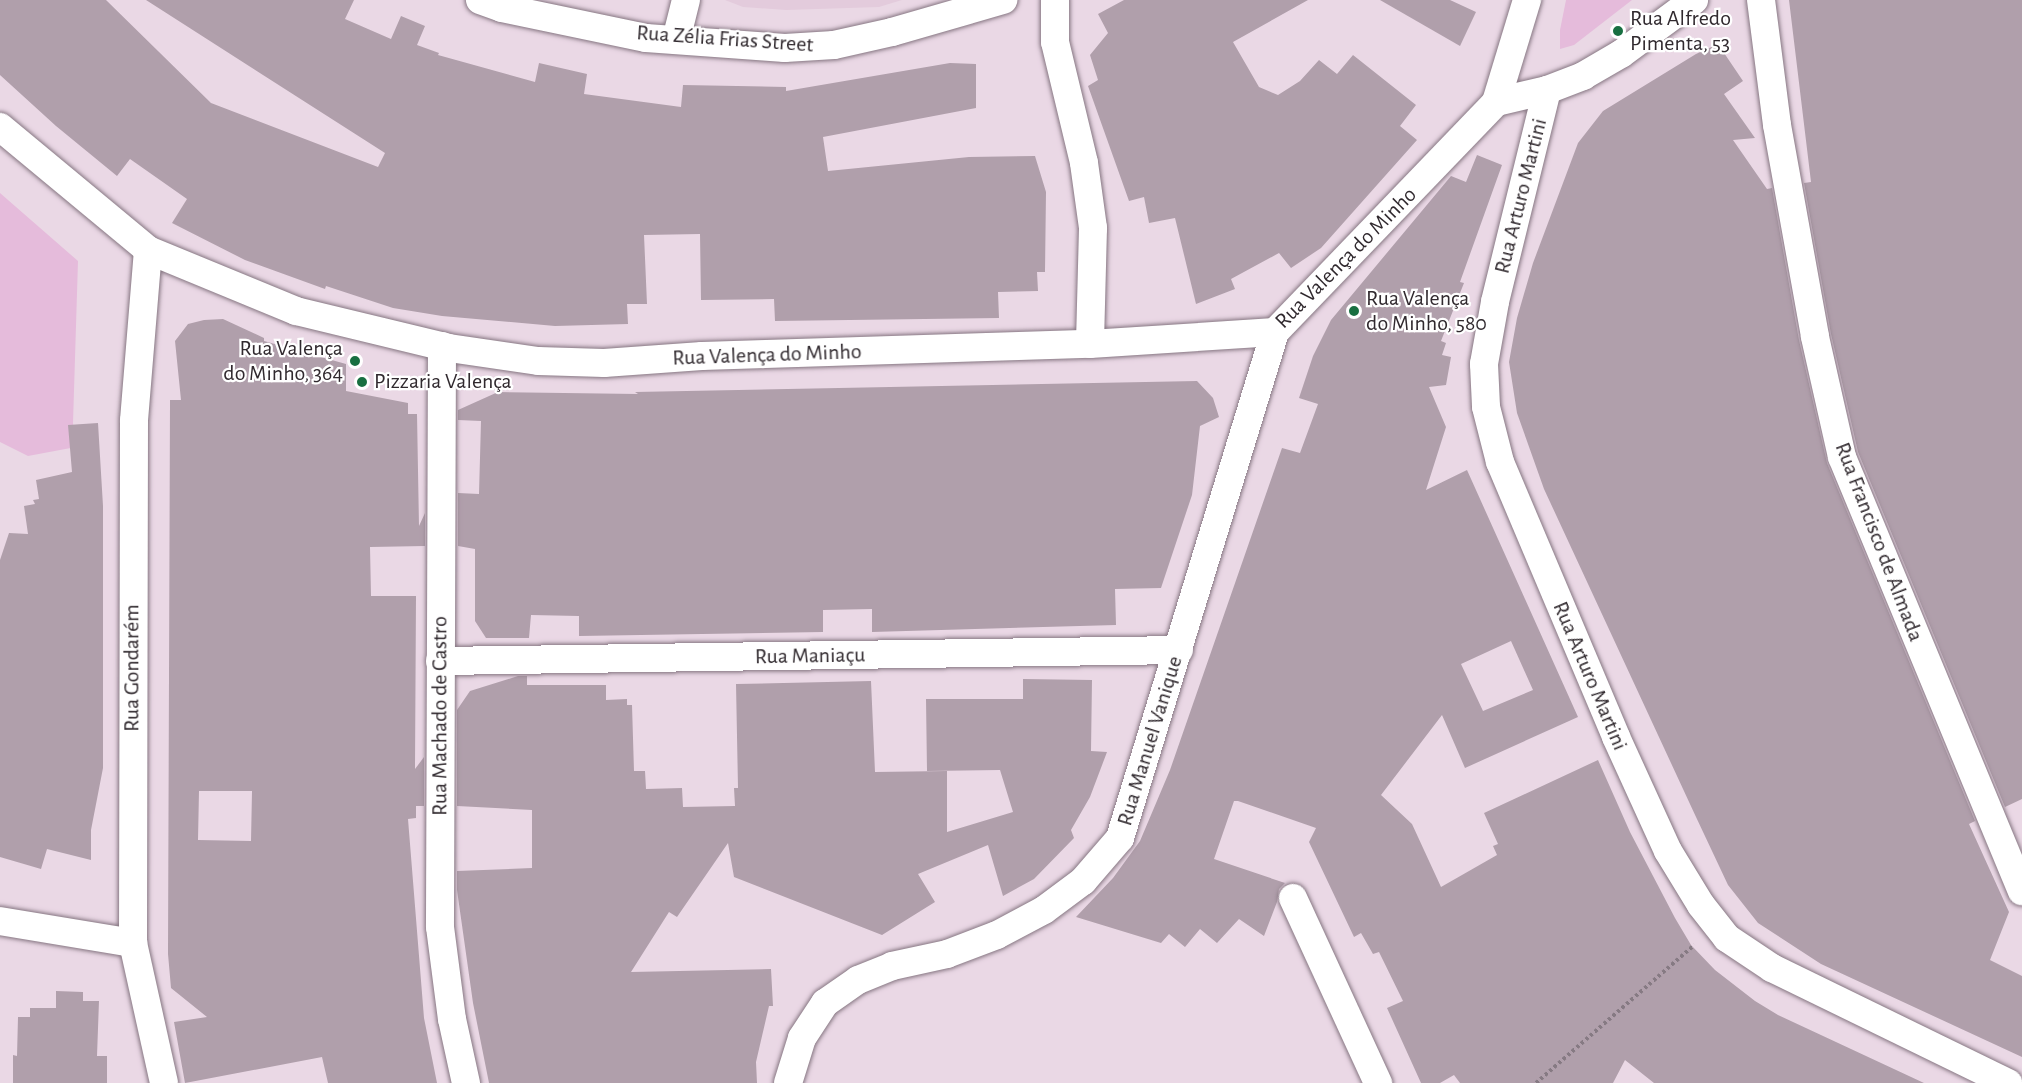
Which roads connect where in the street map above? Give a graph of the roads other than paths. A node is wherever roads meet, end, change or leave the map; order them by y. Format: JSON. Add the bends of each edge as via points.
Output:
{"nodes":[{"id":1,"x":480,"y":0,"type":"edge"},
{"id":2,"x":686,"y":0,"type":"edge"},
{"id":3,"x":1003,"y":0,"type":"edge"},
{"id":4,"x":1055,"y":0,"type":"edge"},
{"id":5,"x":1527,"y":0,"type":"edge"},
{"id":6,"x":1694,"y":0,"type":"edge"},
{"id":7,"x":1761,"y":0,"type":"edge"},
{"id":8,"x":676,"y":40,"type":"junction"},
{"id":9,"x":1547,"y":90,"type":"junction"},
{"id":10,"x":1496,"y":102,"type":"junction"},
{"id":11,"x":0,"y":127,"type":"edge"},
{"id":12,"x":148,"y":250,"type":"junction"},
{"id":13,"x":1275,"y":332,"type":"junction"},
{"id":14,"x":1090,"y":344,"type":"junction"},
{"id":15,"x":442,"y":346,"type":"junction"},
{"id":16,"x":1179,"y":650,"type":"junction"},
{"id":17,"x":440,"y":662,"type":"junction"},
{"id":18,"x":2022,"y":891,"type":"edge"},
{"id":19,"x":1293,"y":898,"type":"dead end"},
{"id":20,"x":0,"y":921,"type":"edge"},
{"id":21,"x":133,"y":943,"type":"junction"},
{"id":22,"x":164,"y":1083,"type":"edge"},
{"id":23,"x":466,"y":1083,"type":"edge"},
{"id":24,"x":788,"y":1083,"type":"edge"},
{"id":25,"x":1378,"y":1083,"type":"edge"},
{"id":26,"x":2008,"y":1083,"type":"edge"}],
"edges":[{"from":1,"to":8,"type":"street","name":"Rua Zélia Frias Street","via":[[646,38]]},
{"from":2,"to":8,"type":"street"},
{"from":3,"to":8,"type":"street","name":"Rua Zélia Frias Street","via":[[892,33],[834,45],[785,48]]},
{"from":4,"to":14,"type":"street","via":[[1055,42],[1084,163],[1093,228]]},
{"from":5,"to":10,"type":"street"},
{"from":6,"to":9,"type":"street","via":[[1621,54],[1583,76]]},
{"from":7,"to":18,"type":"street","name":"Rua Francisco de Almada","via":[[1781,148],[1815,337],[1842,457]]},
{"from":9,"to":10,"type":"street"},
{"from":9,"to":26,"type":"street","name":"Rua Arturo Martini","via":[[1484,364],[1486,407],[1500,462],[1668,851],[1727,938],[1772,968]]},
{"from":10,"to":13,"type":"street","name":"Rua Valença do Minho"},
{"from":11,"to":12,"type":"street","name":"Rua Valença do Minho"},
{"from":12,"to":15,"type":"street","name":"Rua Valença do Minho","via":[[296,311]]},
{"from":12,"to":21,"type":"street","name":"Rua Gondarém","via":[[134,421]]},
{"from":13,"to":14,"type":"street","name":"Rua Valença do Minho"},
{"from":13,"to":16,"type":"street","name":"Rua Manuel Vanique"},
{"from":14,"to":15,"type":"street","name":"Rua Valença do Minho","via":[[702,356],[604,363],[538,361]]},
{"from":15,"to":17,"type":"street","name":"Rua Machado de Castro"},
{"from":16,"to":17,"type":"street","name":"Rua Maniaçu"},
{"from":16,"to":24,"type":"street","name":"Rua Manuel Vanique","via":[[1120,838],[1083,881],[1044,910],[998,935],[858,980],[825,1003],[802,1038]]},
{"from":17,"to":23,"type":"street","name":"Rua Machado de Castro","via":[[440,927],[452,1019]]},
{"from":19,"to":25,"type":"street"},
{"from":20,"to":21,"type":"street"},
{"from":21,"to":22,"type":"street","name":"Rua Gondarém"}]}
